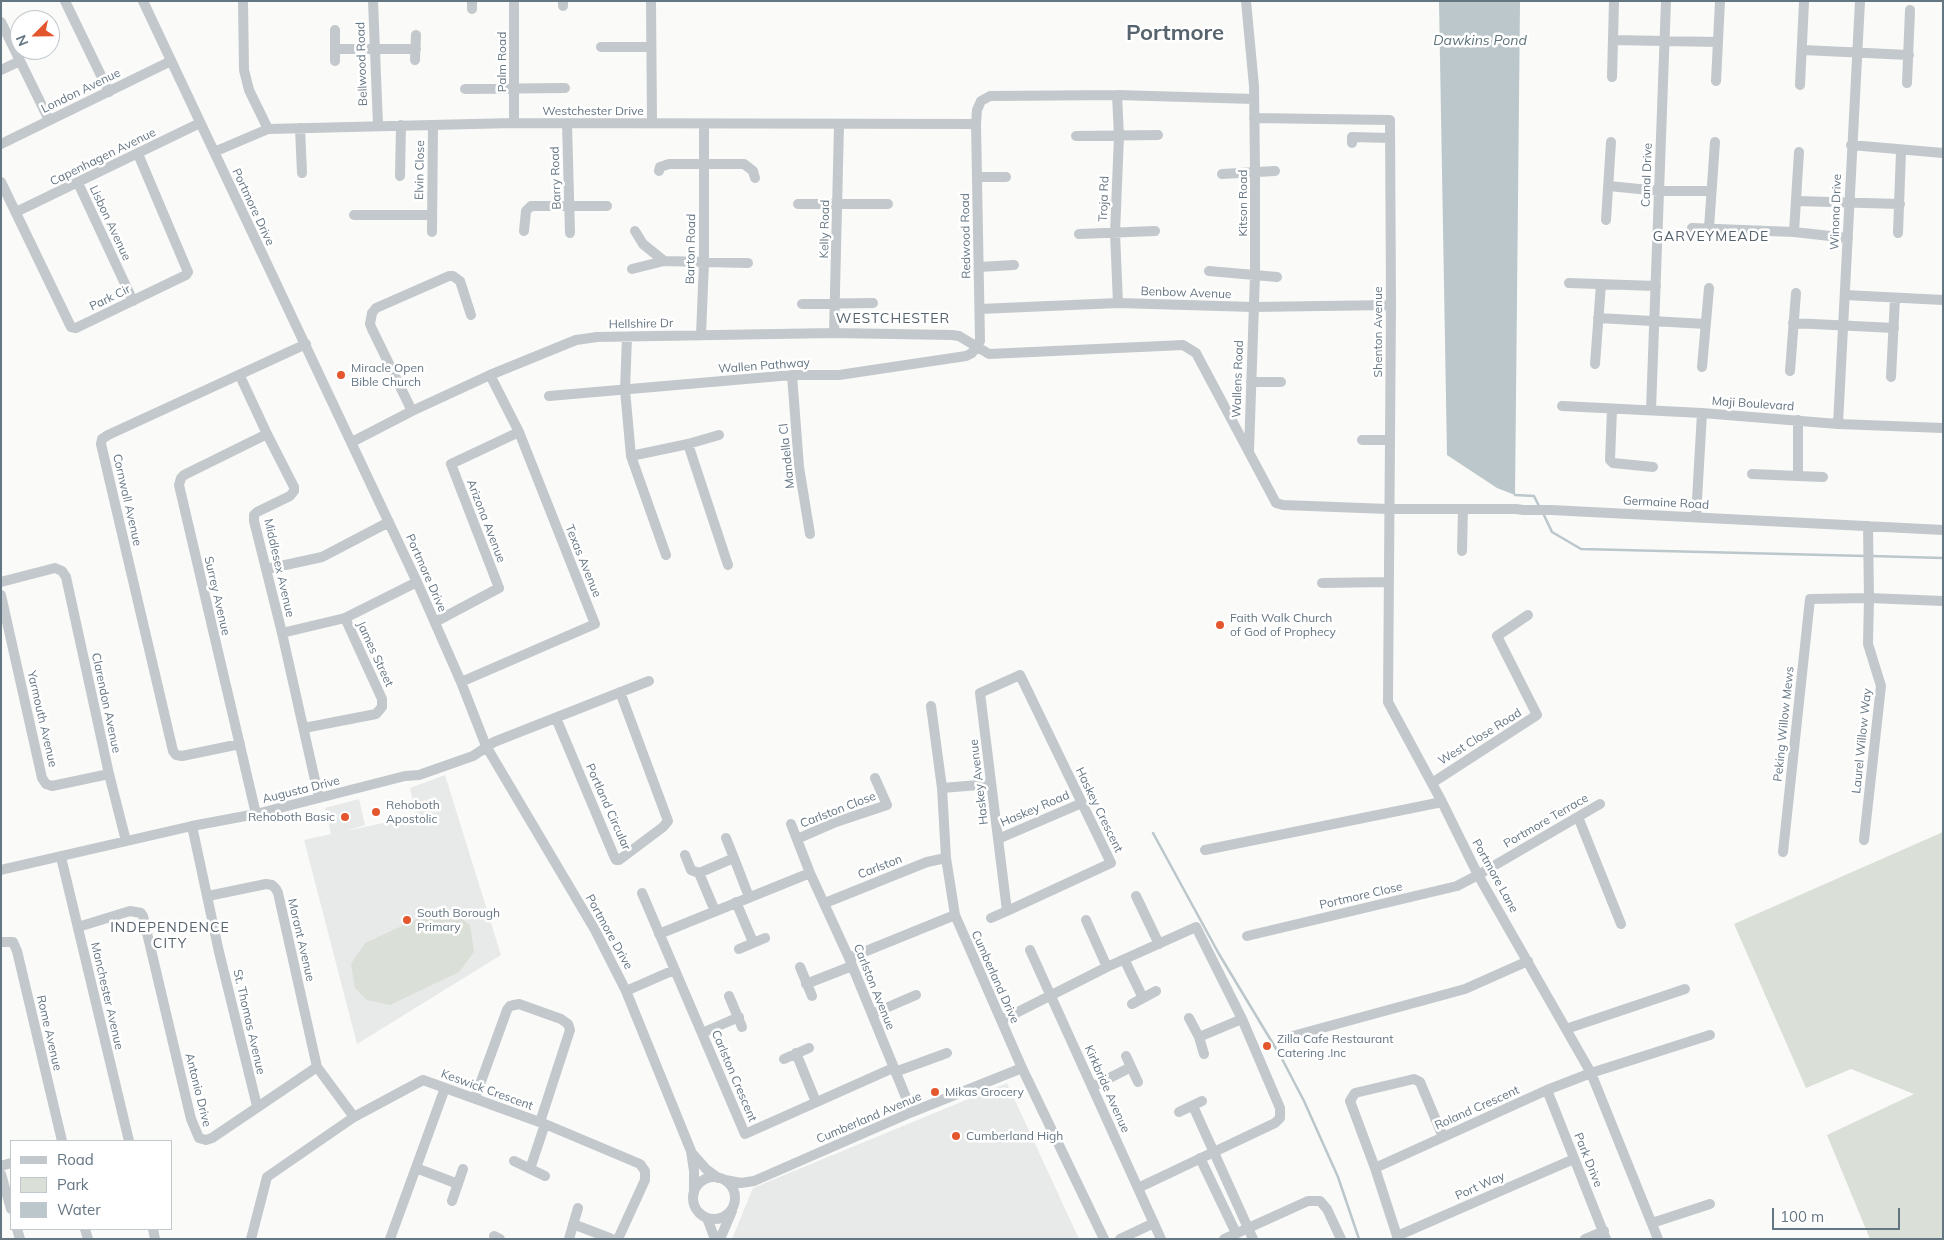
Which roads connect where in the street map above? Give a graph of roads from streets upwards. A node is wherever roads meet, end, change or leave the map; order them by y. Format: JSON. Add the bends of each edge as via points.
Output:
{"nodes":[{"id":1,"x":65,"y":1,"type":"edge"},
{"id":2,"x":143,"y":1,"type":"edge"},
{"id":3,"x":243,"y":1,"type":"edge"},
{"id":4,"x":373,"y":1,"type":"edge"},
{"id":5,"x":514,"y":1,"type":"edge"},
{"id":6,"x":651,"y":1,"type":"edge"},
{"id":7,"x":1246,"y":1,"type":"edge"},
{"id":8,"x":1614,"y":1,"type":"edge"},
{"id":9,"x":1666,"y":1,"type":"edge"},
{"id":10,"x":1720,"y":1,"type":"edge"},
{"id":11,"x":1860,"y":1,"type":"edge"},
{"id":12,"x":1804,"y":2,"type":"edge"},
{"id":13,"x":1910,"y":10,"type":"dead end"},
{"id":14,"x":1,"y":22,"type":"edge"},
{"id":15,"x":335,"y":30,"type":"dead end"},
{"id":16,"x":416,"y":35,"type":"dead end"},
{"id":17,"x":1613,"y":40,"type":"junction"},
{"id":18,"x":1665,"y":42,"type":"junction"},
{"id":19,"x":1718,"y":42,"type":"junction"},
{"id":20,"x":601,"y":47,"type":"dead end"},
{"id":21,"x":651,"y":47,"type":"junction"},
{"id":22,"x":334,"y":49,"type":"junction"},
{"id":23,"x":373,"y":50,"type":"junction"},
{"id":24,"x":1803,"y":50,"type":"junction"},
{"id":25,"x":1858,"y":53,"type":"junction"},
{"id":26,"x":1909,"y":55,"type":"junction"},
{"id":27,"x":171,"y":61,"type":"junction"},
{"id":28,"x":20,"y":62,"type":"junction"},
{"id":29,"x":335,"y":62,"type":"dead end"},
{"id":30,"x":1,"y":70,"type":"edge"},
{"id":31,"x":1612,"y":77,"type":"dead end"},
{"id":32,"x":1716,"y":81,"type":"dead end"},
{"id":33,"x":1907,"y":83,"type":"dead end"},
{"id":34,"x":1800,"y":85,"type":"dead end"},
{"id":35,"x":514,"y":88,"type":"junction"},
{"id":36,"x":566,"y":88,"type":"dead end"},
{"id":37,"x":465,"y":89,"type":"dead end"},
{"id":38,"x":108,"y":92,"type":"junction"},
{"id":39,"x":1117,"y":95,"type":"junction"},
{"id":40,"x":1254,"y":99,"type":"junction"},
{"id":41,"x":1254,"y":118,"type":"junction"},
{"id":42,"x":49,"y":120,"type":"junction"},
{"id":43,"x":200,"y":123,"type":"junction"},
{"id":44,"x":514,"y":123,"type":"junction"},
{"id":45,"x":567,"y":123,"type":"junction"},
{"id":46,"x":652,"y":123,"type":"junction"},
{"id":47,"x":704,"y":124,"type":"junction"},
{"id":48,"x":976,"y":124,"type":"junction"},
{"id":49,"x":401,"y":125,"type":"junction"},
{"id":50,"x":839,"y":125,"type":"junction"},
{"id":51,"x":378,"y":126,"type":"junction"},
{"id":52,"x":433,"y":126,"type":"junction"},
{"id":53,"x":300,"y":128,"type":"junction"},
{"id":54,"x":268,"y":129,"type":"junction"},
{"id":55,"x":1158,"y":135,"type":"dead end"},
{"id":56,"x":1076,"y":136,"type":"dead end"},
{"id":57,"x":1119,"y":136,"type":"junction"},
{"id":58,"x":1390,"y":138,"type":"junction"},
{"id":59,"x":1611,"y":142,"type":"dead end"},
{"id":60,"x":1715,"y":142,"type":"dead end"},
{"id":61,"x":1352,"y":143,"type":"dead end"},
{"id":62,"x":1,"y":144,"type":"edge"},
{"id":63,"x":1851,"y":145,"type":"junction"},
{"id":64,"x":1900,"y":151,"type":"junction"},
{"id":65,"x":214,"y":152,"type":"junction"},
{"id":66,"x":1799,"y":152,"type":"dead end"},
{"id":67,"x":138,"y":154,"type":"junction"},
{"id":68,"x":1943,"y":154,"type":"edge"},
{"id":69,"x":704,"y":163,"type":"junction"},
{"id":70,"x":659,"y":171,"type":"dead end"},
{"id":71,"x":1255,"y":171,"type":"junction"},
{"id":72,"x":1275,"y":171,"type":"dead end"},
{"id":73,"x":302,"y":173,"type":"dead end"},
{"id":74,"x":1222,"y":174,"type":"dead end"},
{"id":75,"x":400,"y":176,"type":"dead end"},
{"id":76,"x":978,"y":177,"type":"junction"},
{"id":77,"x":1006,"y":177,"type":"dead end"},
{"id":78,"x":755,"y":178,"type":"dead end"},
{"id":79,"x":1,"y":182,"type":"edge"},
{"id":80,"x":78,"y":183,"type":"junction"},
{"id":81,"x":1609,"y":186,"type":"junction"},
{"id":82,"x":1659,"y":191,"type":"junction"},
{"id":83,"x":1710,"y":191,"type":"junction"},
{"id":84,"x":1796,"y":201,"type":"junction"},
{"id":85,"x":1850,"y":202,"type":"junction"},
{"id":86,"x":838,"y":203,"type":"junction"},
{"id":87,"x":798,"y":204,"type":"dead end"},
{"id":88,"x":888,"y":204,"type":"dead end"},
{"id":89,"x":1900,"y":204,"type":"junction"},
{"id":90,"x":569,"y":206,"type":"junction"},
{"id":91,"x":607,"y":206,"type":"dead end"},
{"id":92,"x":16,"y":212,"type":"junction"},
{"id":93,"x":354,"y":215,"type":"dead end"},
{"id":94,"x":432,"y":215,"type":"junction"},
{"id":95,"x":1606,"y":220,"type":"dead end"},
{"id":96,"x":1692,"y":228,"type":"dead end"},
{"id":97,"x":1709,"y":228,"type":"junction"},
{"id":98,"x":1155,"y":230,"type":"dead end"},
{"id":99,"x":524,"y":231,"type":"dead end"},
{"id":100,"x":635,"y":231,"type":"dead end"},
{"id":101,"x":432,"y":232,"type":"dead end"},
{"id":102,"x":1794,"y":232,"type":"junction"},
{"id":103,"x":570,"y":233,"type":"dead end"},
{"id":104,"x":1116,"y":233,"type":"junction"},
{"id":105,"x":1898,"y":233,"type":"dead end"},
{"id":106,"x":1080,"y":234,"type":"dead end"},
{"id":107,"x":1848,"y":238,"type":"junction"},
{"id":108,"x":664,"y":261,"type":"junction"},
{"id":109,"x":704,"y":262,"type":"junction"},
{"id":110,"x":748,"y":263,"type":"dead end"},
{"id":111,"x":1014,"y":265,"type":"dead end"},
{"id":112,"x":979,"y":268,"type":"junction"},
{"id":113,"x":632,"y":269,"type":"dead end"},
{"id":114,"x":1209,"y":271,"type":"dead end"},
{"id":115,"x":1255,"y":274,"type":"junction"},
{"id":116,"x":1277,"y":277,"type":"dead end"},
{"id":117,"x":1569,"y":283,"type":"dead end"},
{"id":118,"x":1601,"y":284,"type":"junction"},
{"id":119,"x":1656,"y":286,"type":"junction"},
{"id":120,"x":1709,"y":288,"type":"dead end"},
{"id":121,"x":1796,"y":292,"type":"dead end"},
{"id":122,"x":1845,"y":295,"type":"junction"},
{"id":123,"x":1895,"y":298,"type":"junction"},
{"id":124,"x":1943,"y":300,"type":"edge"},
{"id":125,"x":133,"y":301,"type":"junction"},
{"id":126,"x":873,"y":303,"type":"dead end"},
{"id":127,"x":1118,"y":303,"type":"junction"},
{"id":128,"x":802,"y":304,"type":"dead end"},
{"id":129,"x":836,"y":304,"type":"junction"},
{"id":130,"x":1391,"y":306,"type":"junction"},
{"id":131,"x":1253,"y":307,"type":"junction"},
{"id":132,"x":980,"y":309,"type":"junction"},
{"id":133,"x":471,"y":315,"type":"dead end"},
{"id":134,"x":1598,"y":318,"type":"junction"},
{"id":135,"x":1654,"y":320,"type":"junction"},
{"id":136,"x":1794,"y":323,"type":"junction"},
{"id":137,"x":1706,"y":324,"type":"junction"},
{"id":138,"x":1844,"y":326,"type":"junction"},
{"id":139,"x":1894,"y":328,"type":"junction"},
{"id":140,"x":834,"y":333,"type":"junction"},
{"id":141,"x":701,"y":335,"type":"junction"},
{"id":142,"x":628,"y":337,"type":"junction"},
{"id":143,"x":306,"y":344,"type":"junction"},
{"id":144,"x":977,"y":347,"type":"junction"},
{"id":145,"x":1595,"y":364,"type":"dead end"},
{"id":146,"x":1702,"y":367,"type":"dead end"},
{"id":147,"x":1790,"y":371,"type":"dead end"},
{"id":148,"x":490,"y":375,"type":"junction"},
{"id":149,"x":792,"y":375,"type":"junction"},
{"id":150,"x":240,"y":376,"type":"junction"},
{"id":151,"x":1891,"y":377,"type":"dead end"},
{"id":152,"x":1251,"y":382,"type":"junction"},
{"id":153,"x":1280,"y":382,"type":"dead end"},
{"id":154,"x":625,"y":390,"type":"junction"},
{"id":155,"x":549,"y":396,"type":"dead end"},
{"id":156,"x":1562,"y":406,"type":"dead end"},
{"id":157,"x":1612,"y":409,"type":"junction"},
{"id":158,"x":1651,"y":410,"type":"junction"},
{"id":159,"x":412,"y":411,"type":"junction"},
{"id":160,"x":1702,"y":413,"type":"junction"},
{"id":161,"x":1798,"y":420,"type":"junction"},
{"id":162,"x":1838,"y":424,"type":"junction"},
{"id":163,"x":1943,"y":428,"type":"edge"},
{"id":164,"x":519,"y":432,"type":"junction"},
{"id":165,"x":267,"y":434,"type":"junction"},
{"id":166,"x":719,"y":435,"type":"dead end"},
{"id":167,"x":1362,"y":440,"type":"dead end"},
{"id":168,"x":1390,"y":440,"type":"junction"},
{"id":169,"x":352,"y":442,"type":"junction"},
{"id":170,"x":688,"y":444,"type":"junction"},
{"id":171,"x":1248,"y":452,"type":"junction"},
{"id":172,"x":631,"y":456,"type":"junction"},
{"id":173,"x":1653,"y":467,"type":"dead end"},
{"id":174,"x":1752,"y":474,"type":"dead end"},
{"id":175,"x":1798,"y":476,"type":"junction"},
{"id":176,"x":1823,"y":477,"type":"dead end"},
{"id":177,"x":1462,"y":509,"type":"junction"},
{"id":178,"x":1388,"y":510,"type":"junction"},
{"id":179,"x":1696,"y":517,"type":"junction"},
{"id":180,"x":389,"y":522,"type":"junction"},
{"id":181,"x":1868,"y":526,"type":"junction"},
{"id":182,"x":1943,"y":530,"type":"edge"},
{"id":183,"x":810,"y":534,"type":"dead end"},
{"id":184,"x":1462,"y":551,"type":"dead end"},
{"id":185,"x":666,"y":556,"type":"dead end"},
{"id":186,"x":728,"y":565,"type":"dead end"},
{"id":187,"x":266,"y":569,"type":"junction"},
{"id":188,"x":1,"y":582,"type":"edge"},
{"id":189,"x":417,"y":582,"type":"junction"},
{"id":190,"x":1388,"y":582,"type":"junction"},
{"id":191,"x":1322,"y":583,"type":"dead end"},
{"id":192,"x":1,"y":595,"type":"edge"},
{"id":193,"x":1870,"y":598,"type":"junction"},
{"id":194,"x":1943,"y":601,"type":"edge"},
{"id":195,"x":1528,"y":615,"type":"dead end"},
{"id":196,"x":345,"y":618,"type":"junction"},
{"id":197,"x":435,"y":622,"type":"junction"},
{"id":198,"x":282,"y":633,"type":"junction"},
{"id":199,"x":1020,"y":675,"type":"joint"},
{"id":200,"x":649,"y":681,"type":"dead end"},
{"id":201,"x":461,"y":682,"type":"junction"},
{"id":202,"x":620,"y":692,"type":"junction"},
{"id":203,"x":931,"y":706,"type":"dead end"},
{"id":204,"x":556,"y":718,"type":"junction"},
{"id":205,"x":304,"y":728,"type":"junction"},
{"id":206,"x":240,"y":744,"type":"junction"},
{"id":207,"x":486,"y":746,"type":"junction"},
{"id":208,"x":109,"y":774,"type":"junction"},
{"id":209,"x":875,"y":778,"type":"dead end"},
{"id":210,"x":1432,"y":783,"type":"junction"},
{"id":211,"x":991,"y":784,"type":"junction"},
{"id":212,"x":942,"y":788,"type":"junction"},
{"id":213,"x":319,"y":798,"type":"junction"},
{"id":214,"x":1442,"y":802,"type":"junction"},
{"id":215,"x":1082,"y":803,"type":"junction"},
{"id":216,"x":1600,"y":804,"type":"dead end"},
{"id":217,"x":256,"y":814,"type":"junction"},
{"id":218,"x":1578,"y":816,"type":"junction"},
{"id":219,"x":791,"y":824,"type":"dead end"},
{"id":220,"x":192,"y":826,"type":"junction"},
{"id":221,"x":726,"y":838,"type":"dead end"},
{"id":222,"x":798,"y":839,"type":"junction"},
{"id":223,"x":998,"y":839,"type":"junction"},
{"id":224,"x":1864,"y":840,"type":"dead end"},
{"id":225,"x":126,"y":841,"type":"junction"},
{"id":226,"x":1206,"y":850,"type":"dead end"},
{"id":227,"x":1783,"y":852,"type":"dead end"},
{"id":228,"x":685,"y":855,"type":"dead end"},
{"id":229,"x":61,"y":857,"type":"junction"},
{"id":230,"x":734,"y":858,"type":"junction"},
{"id":231,"x":946,"y":858,"type":"junction"},
{"id":232,"x":1,"y":870,"type":"edge"},
{"id":233,"x":810,"y":873,"type":"junction"},
{"id":234,"x":699,"y":874,"type":"junction"},
{"id":235,"x":1478,"y":875,"type":"junction"},
{"id":236,"x":642,"y":894,"type":"dead end"},
{"id":237,"x":208,"y":896,"type":"junction"},
{"id":238,"x":1136,"y":896,"type":"dead end"},
{"id":239,"x":749,"y":897,"type":"junction"},
{"id":240,"x":736,"y":902,"type":"junction"},
{"id":241,"x":824,"y":903,"type":"junction"},
{"id":242,"x":715,"y":911,"type":"junction"},
{"id":243,"x":1007,"y":911,"type":"junction"},
{"id":244,"x":955,"y":915,"type":"junction"},
{"id":245,"x":991,"y":918,"type":"dead end"},
{"id":246,"x":1086,"y":920,"type":"dead end"},
{"id":247,"x":1621,"y":924,"type":"dead end"},
{"id":248,"x":78,"y":927,"type":"junction"},
{"id":249,"x":659,"y":934,"type":"junction"},
{"id":250,"x":1247,"y":936,"type":"dead end"},
{"id":251,"x":765,"y":938,"type":"dead end"},
{"id":252,"x":1,"y":942,"type":"edge"},
{"id":253,"x":753,"y":942,"type":"junction"},
{"id":254,"x":1159,"y":944,"type":"junction"},
{"id":255,"x":739,"y":949,"type":"dead end"},
{"id":256,"x":1030,"y":950,"type":"dead end"},
{"id":257,"x":1125,"y":961,"type":"junction"},
{"id":258,"x":1528,"y":961,"type":"junction"},
{"id":259,"x":850,"y":962,"type":"junction"},
{"id":260,"x":800,"y":967,"type":"dead end"},
{"id":261,"x":1107,"y":968,"type":"junction"},
{"id":262,"x":674,"y":970,"type":"junction"},
{"id":263,"x":806,"y":984,"type":"junction"},
{"id":264,"x":1685,"y":988,"type":"dead end"},
{"id":265,"x":626,"y":991,"type":"junction"},
{"id":266,"x":1156,"y":991,"type":"dead end"},
{"id":267,"x":916,"y":995,"type":"dead end"},
{"id":268,"x":729,"y":996,"type":"dead end"},
{"id":269,"x":812,"y":996,"type":"dead end"},
{"id":270,"x":1051,"y":996,"type":"junction"},
{"id":271,"x":1143,"y":998,"type":"junction"},
{"id":272,"x":1132,"y":1004,"type":"dead end"},
{"id":273,"x":872,"y":1014,"type":"junction"},
{"id":274,"x":1189,"y":1018,"type":"dead end"},
{"id":275,"x":1242,"y":1018,"type":"junction"},
{"id":276,"x":1002,"y":1020,"type":"junction"},
{"id":277,"x":1566,"y":1029,"type":"junction"},
{"id":278,"x":702,"y":1033,"type":"junction"},
{"id":279,"x":1710,"y":1034,"type":"dead end"},
{"id":280,"x":1199,"y":1037,"type":"junction"},
{"id":281,"x":1289,"y":1037,"type":"dead end"},
{"id":282,"x":809,"y":1048,"type":"dead end"},
{"id":283,"x":796,"y":1053,"type":"junction"},
{"id":284,"x":947,"y":1053,"type":"dead end"},
{"id":285,"x":1204,"y":1054,"type":"dead end"},
{"id":286,"x":1126,"y":1056,"type":"dead end"},
{"id":287,"x":784,"y":1058,"type":"dead end"},
{"id":288,"x":317,"y":1067,"type":"junction"},
{"id":289,"x":1131,"y":1067,"type":"junction"},
{"id":290,"x":1022,"y":1068,"type":"junction"},
{"id":291,"x":894,"y":1070,"type":"junction"},
{"id":292,"x":1591,"y":1073,"type":"junction"},
{"id":293,"x":1138,"y":1082,"type":"dead end"},
{"id":294,"x":1092,"y":1087,"type":"junction"},
{"id":295,"x":445,"y":1088,"type":"junction"},
{"id":296,"x":1547,"y":1090,"type":"junction"},
{"id":297,"x":475,"y":1098,"type":"junction"},
{"id":298,"x":1202,"y":1101,"type":"dead end"},
{"id":299,"x":816,"y":1102,"type":"junction"},
{"id":300,"x":257,"y":1106,"type":"junction"},
{"id":301,"x":1193,"y":1106,"type":"junction"},
{"id":302,"x":912,"y":1112,"type":"junction"},
{"id":303,"x":1179,"y":1112,"type":"dead end"},
{"id":304,"x":354,"y":1117,"type":"junction"},
{"id":305,"x":542,"y":1123,"type":"junction"},
{"id":306,"x":1443,"y":1137,"type":"junction"},
{"id":307,"x":62,"y":1140,"type":"edge"},
{"id":308,"x":129,"y":1140,"type":"edge"},
{"id":309,"x":691,"y":1151,"type":"junction"},
{"id":310,"x":1213,"y":1152,"type":"junction"},
{"id":311,"x":1200,"y":1158,"type":"junction"},
{"id":312,"x":1574,"y":1159,"type":"junction"},
{"id":313,"x":514,"y":1161,"type":"dead end"},
{"id":314,"x":416,"y":1168,"type":"junction"},
{"id":315,"x":1375,"y":1168,"type":"junction"},
{"id":316,"x":462,"y":1169,"type":"dead end"},
{"id":317,"x":530,"y":1169,"type":"junction"},
{"id":318,"x":1,"y":1174,"type":"edge"},
{"id":319,"x":545,"y":1176,"type":"dead end"},
{"id":320,"x":722,"y":1179,"type":"junction"},
{"id":321,"x":754,"y":1181,"type":"junction"},
{"id":322,"x":458,"y":1184,"type":"junction"},
{"id":323,"x":1138,"y":1188,"type":"junction"},
{"id":324,"x":694,"y":1193,"type":"junction"},
{"id":325,"x":452,"y":1201,"type":"dead end"},
{"id":326,"x":734,"y":1204,"type":"junction"},
{"id":327,"x":1710,"y":1204,"type":"dead end"},
{"id":328,"x":10,"y":1206,"type":"edge"},
{"id":329,"x":578,"y":1208,"type":"dead end"},
{"id":330,"x":707,"y":1218,"type":"junction"},
{"id":331,"x":1652,"y":1222,"type":"junction"},
{"id":332,"x":1154,"y":1223,"type":"junction"},
{"id":333,"x":573,"y":1224,"type":"junction"},
{"id":334,"x":1248,"y":1227,"type":"junction"},
{"id":335,"x":1236,"y":1233,"type":"junction"},
{"id":336,"x":1605,"y":1235,"type":"edge"},
{"id":337,"x":1398,"y":1237,"type":"edge"},
{"id":338,"x":251,"y":1239,"type":"edge"},
{"id":339,"x":390,"y":1239,"type":"edge"},
{"id":340,"x":569,"y":1239,"type":"edge"},
{"id":341,"x":612,"y":1239,"type":"edge"},
{"id":342,"x":618,"y":1239,"type":"edge"},
{"id":343,"x":715,"y":1239,"type":"edge"},
{"id":344,"x":720,"y":1239,"type":"edge"},
{"id":345,"x":1104,"y":1239,"type":"edge"},
{"id":346,"x":1120,"y":1239,"type":"edge"},
{"id":347,"x":1161,"y":1239,"type":"edge"},
{"id":348,"x":1224,"y":1239,"type":"edge"},
{"id":349,"x":1253,"y":1239,"type":"edge"},
{"id":350,"x":1341,"y":1239,"type":"edge"},
{"id":351,"x":1585,"y":1239,"type":"edge"},
{"id":352,"x":1658,"y":1239,"type":"edge"}],
"edges":[{"from":1,"to":38,"type":"street"},
{"from":2,"to":27,"type":"street","name":"Portmore Drive"},
{"from":3,"to":54,"type":"street","via":[[244,70]]},
{"from":4,"to":23,"type":"street","name":"Bellwood Road"},
{"from":5,"to":35,"type":"street","name":"Palm Road"},
{"from":6,"to":21,"type":"street"},
{"from":7,"to":40,"type":"street","name":"Kitson Road"},
{"from":8,"to":17,"type":"street"},
{"from":9,"to":18,"type":"street","name":"Canal Drive"},
{"from":10,"to":19,"type":"street"},
{"from":11,"to":25,"type":"street","name":"Winona Drive"},
{"from":12,"to":24,"type":"street"},
{"from":13,"to":26,"type":"street"},
{"from":14,"to":28,"type":"street"},
{"from":15,"to":22,"type":"street"},
{"from":16,"to":23,"type":"street","via":[[416,55]]},
{"from":17,"to":18,"type":"street"},
{"from":17,"to":31,"type":"street"},
{"from":18,"to":19,"type":"street"},
{"from":18,"to":82,"type":"street","name":"Canal Drive"},
{"from":19,"to":32,"type":"street"},
{"from":20,"to":21,"type":"street"},
{"from":21,"to":46,"type":"street"},
{"from":22,"to":23,"type":"street"},
{"from":22,"to":29,"type":"street"},
{"from":23,"to":51,"type":"street","name":"Bellwood Road"},
{"from":24,"to":25,"type":"street"},
{"from":24,"to":34,"type":"street"},
{"from":25,"to":26,"type":"street"},
{"from":25,"to":63,"type":"street","name":"Winona Drive"},
{"from":26,"to":33,"type":"street"},
{"from":27,"to":38,"type":"street","name":"London Avenue"},
{"from":27,"to":43,"type":"street","name":"Portmore Drive"},
{"from":28,"to":30,"type":"street"},
{"from":28,"to":42,"type":"street"},
{"from":35,"to":36,"type":"street"},
{"from":35,"to":37,"type":"street"},
{"from":35,"to":44,"type":"street","name":"Palm Road"},
{"from":38,"to":42,"type":"street","name":"London Avenue"},
{"from":39,"to":40,"type":"street","name":"Redwood Road"},
{"from":39,"to":48,"type":"street","name":"Redwood Road","via":[[990,96],[981,101]]},
{"from":39,"to":57,"type":"street","name":"Troja Rd"},
{"from":40,"to":41,"type":"street","name":"Kitson Road"},
{"from":41,"to":58,"type":"street","name":"Shenton Avenue","via":[[1390,120]]},
{"from":41,"to":71,"type":"street","name":"Kitson Road"},
{"from":42,"to":62,"type":"street","name":"London Avenue"},
{"from":43,"to":65,"type":"street","name":"Portmore Drive"},
{"from":43,"to":67,"type":"street","name":"Capenhagen Avenue"},
{"from":44,"to":45,"type":"street","name":"Westchester Drive"},
{"from":44,"to":52,"type":"street","name":"Westchester Drive"},
{"from":45,"to":46,"type":"street","name":"Westchester Drive"},
{"from":45,"to":90,"type":"street","name":"Barry Road"},
{"from":46,"to":47,"type":"street","name":"Westchester Drive"},
{"from":47,"to":50,"type":"street","name":"Westchester Drive"},
{"from":47,"to":69,"type":"street","name":"Barton Road"},
{"from":48,"to":50,"type":"street","name":"Westchester Drive"},
{"from":48,"to":76,"type":"street","name":"Redwood Road"},
{"from":49,"to":51,"type":"street","name":"Westchester Drive"},
{"from":49,"to":52,"type":"street","name":"Westchester Drive"},
{"from":49,"to":75,"type":"street"},
{"from":50,"to":86,"type":"street","name":"Kelly Road"},
{"from":51,"to":53,"type":"street","name":"Westchester Drive"},
{"from":52,"to":94,"type":"street","name":"Elvin Close"},
{"from":53,"to":54,"type":"street","name":"Westchester Drive"},
{"from":53,"to":73,"type":"street"},
{"from":54,"to":65,"type":"street","name":"Westchester Drive"},
{"from":55,"to":57,"type":"street"},
{"from":56,"to":57,"type":"street"},
{"from":57,"to":104,"type":"street","name":"Troja Rd"},
{"from":58,"to":61,"type":"street","via":[[1352,137]]},
{"from":58,"to":130,"type":"street","name":"Shenton Avenue"},
{"from":59,"to":81,"type":"street"},
{"from":60,"to":83,"type":"street"},
{"from":63,"to":64,"type":"street"},
{"from":63,"to":85,"type":"street","name":"Winona Drive"},
{"from":64,"to":68,"type":"street"},
{"from":64,"to":89,"type":"street"},
{"from":65,"to":143,"type":"street","name":"Portmore Drive"},
{"from":66,"to":84,"type":"street"},
{"from":67,"to":80,"type":"street","name":"Capenhagen Avenue"},
{"from":67,"to":125,"type":"street","name":"Park Cir","via":[[188,272]]},
{"from":69,"to":70,"type":"street","via":[[664,164]]},
{"from":69,"to":78,"type":"street","via":[[744,164]]},
{"from":69,"to":109,"type":"street","name":"Barton Road"},
{"from":71,"to":72,"type":"street"},
{"from":71,"to":74,"type":"street"},
{"from":71,"to":115,"type":"street","name":"Kitson Road"},
{"from":76,"to":77,"type":"street"},
{"from":76,"to":112,"type":"street","name":"Redwood Road"},
{"from":79,"to":92,"type":"street","name":"Park Cir"},
{"from":80,"to":92,"type":"street","name":"Capenhagen Avenue"},
{"from":80,"to":125,"type":"street","name":"Lisbon Avenue"},
{"from":81,"to":82,"type":"street"},
{"from":81,"to":95,"type":"street"},
{"from":82,"to":83,"type":"street"},
{"from":82,"to":119,"type":"street","name":"Canal Drive"},
{"from":83,"to":97,"type":"street"},
{"from":84,"to":85,"type":"street"},
{"from":84,"to":102,"type":"street"},
{"from":85,"to":89,"type":"street"},
{"from":85,"to":107,"type":"street","name":"Winona Drive"},
{"from":86,"to":87,"type":"street"},
{"from":86,"to":88,"type":"street"},
{"from":86,"to":129,"type":"street","name":"Kelly Road"},
{"from":89,"to":105,"type":"street"},
{"from":90,"to":91,"type":"street"},
{"from":90,"to":99,"type":"street","via":[[529,207]]},
{"from":90,"to":103,"type":"street","name":"Barry Road"},
{"from":92,"to":125,"type":"street","name":"Park Cir","via":[[71,327],[76,328]]},
{"from":93,"to":94,"type":"street","name":"Elvin Close"},
{"from":94,"to":101,"type":"street","name":"Elvin Close"},
{"from":96,"to":97,"type":"street"},
{"from":97,"to":102,"type":"street"},
{"from":98,"to":104,"type":"street"},
{"from":100,"to":108,"type":"street","via":[[644,244]]},
{"from":102,"to":107,"type":"street"},
{"from":104,"to":106,"type":"street"},
{"from":104,"to":127,"type":"street","name":"Troja Rd"},
{"from":107,"to":122,"type":"street","name":"Winona Drive"},
{"from":108,"to":109,"type":"street"},
{"from":108,"to":113,"type":"street"},
{"from":109,"to":110,"type":"street"},
{"from":109,"to":141,"type":"street","name":"Barton Road"},
{"from":111,"to":112,"type":"street"},
{"from":112,"to":132,"type":"street","name":"Redwood Road"},
{"from":114,"to":115,"type":"street"},
{"from":115,"to":116,"type":"street"},
{"from":115,"to":131,"type":"street","name":"Kitson Road"},
{"from":117,"to":118,"type":"street"},
{"from":118,"to":119,"type":"street"},
{"from":118,"to":134,"type":"street"},
{"from":119,"to":135,"type":"street","name":"Canal Drive"},
{"from":120,"to":137,"type":"street"},
{"from":121,"to":136,"type":"street"},
{"from":122,"to":123,"type":"street"},
{"from":122,"to":138,"type":"street","name":"Winona Drive"},
{"from":123,"to":124,"type":"street"},
{"from":123,"to":139,"type":"street"},
{"from":126,"to":129,"type":"street"},
{"from":127,"to":131,"type":"street","name":"Benbow Avenue"},
{"from":127,"to":132,"type":"street","name":"Benbow Avenue"},
{"from":128,"to":129,"type":"street"},
{"from":129,"to":140,"type":"street","name":"Kelly Road"},
{"from":130,"to":131,"type":"street","name":"Benbow Avenue"},
{"from":130,"to":168,"type":"street","name":"Shenton Avenue"},
{"from":131,"to":152,"type":"street","name":"Wallens Road"},
{"from":132,"to":144,"type":"street","name":"Redwood Road","via":[[980,341]]},
{"from":133,"to":159,"type":"street","via":[[460,281],[453,276],[376,308],[372,313],[372,329]]},
{"from":134,"to":135,"type":"street"},
{"from":134,"to":145,"type":"street"},
{"from":135,"to":137,"type":"street"},
{"from":135,"to":158,"type":"street","name":"Canal Drive"},
{"from":136,"to":138,"type":"street"},
{"from":136,"to":147,"type":"street"},
{"from":137,"to":146,"type":"street"},
{"from":138,"to":139,"type":"street"},
{"from":138,"to":162,"type":"street","name":"Winona Drive"},
{"from":139,"to":151,"type":"street"},
{"from":140,"to":141,"type":"street","name":"Hellshire Dr"},
{"from":140,"to":144,"type":"street","name":"Hellshire Dr","via":[[952,335]]},
{"from":141,"to":142,"type":"street","name":"Hellshire Dr"},
{"from":142,"to":148,"type":"street","name":"Hellshire Dr","via":[[576,340]]},
{"from":142,"to":154,"type":"street"},
{"from":143,"to":150,"type":"street","name":"Cornwall Avenue"},
{"from":143,"to":169,"type":"street","name":"Portmore Drive"},
{"from":144,"to":149,"type":"street","name":"Wallen Pathway","via":[[966,356],[947,359],[839,375]]},
{"from":144,"to":171,"type":"street","via":[[996,354],[1183,345],[1196,353]]},
{"from":148,"to":159,"type":"street","name":"Hellshire Dr"},
{"from":148,"to":164,"type":"street","name":"Texas Avenue"},
{"from":149,"to":154,"type":"street","name":"Wallen Pathway"},
{"from":149,"to":183,"type":"street","name":"Mandella Cl","via":[[799,468]]},
{"from":150,"to":165,"type":"street","name":"Middlesex Avenue"},
{"from":150,"to":206,"type":"street","name":"Cornwall Avenue","via":[[108,434],[101,444],[173,751],[182,756]]},
{"from":152,"to":153,"type":"street"},
{"from":152,"to":171,"type":"street","name":"Wallens Road"},
{"from":154,"to":155,"type":"street","name":"Wallen Pathway"},
{"from":154,"to":172,"type":"street"},
{"from":156,"to":157,"type":"street","name":"Maji Boulevard"},
{"from":157,"to":158,"type":"street","name":"Maji Boulevard"},
{"from":157,"to":173,"type":"street","via":[[1610,460]]},
{"from":158,"to":160,"type":"street","name":"Maji Boulevard"},
{"from":159,"to":169,"type":"street","name":"Hellshire Dr"},
{"from":160,"to":161,"type":"street","name":"Maji Boulevard"},
{"from":160,"to":179,"type":"street"},
{"from":161,"to":162,"type":"street","name":"Maji Boulevard"},
{"from":161,"to":175,"type":"street"},
{"from":162,"to":163,"type":"street","name":"Maji Boulevard"},
{"from":164,"to":197,"type":"street","name":"Arizona Avenue","via":[[451,464],[499,588]]},
{"from":164,"to":201,"type":"street","name":"Texas Avenue","via":[[595,624]]},
{"from":165,"to":187,"type":"street","name":"Middlesex Avenue","via":[[294,491],[254,515]]},
{"from":165,"to":206,"type":"street","name":"Surrey Avenue","via":[[179,481]]},
{"from":166,"to":170,"type":"street"},
{"from":167,"to":168,"type":"street"},
{"from":168,"to":178,"type":"street","name":"Shenton Avenue"},
{"from":169,"to":180,"type":"street","name":"Portmore Drive"},
{"from":170,"to":172,"type":"street"},
{"from":170,"to":186,"type":"street"},
{"from":171,"to":178,"type":"street","via":[[1276,503]]},
{"from":172,"to":185,"type":"street"},
{"from":174,"to":175,"type":"street"},
{"from":175,"to":176,"type":"street"},
{"from":177,"to":178,"type":"street","name":"Germaine Road"},
{"from":177,"to":179,"type":"street","name":"Germaine Road"},
{"from":177,"to":184,"type":"street"},
{"from":178,"to":190,"type":"street","name":"Portmore Lane"},
{"from":179,"to":181,"type":"street","name":"Germaine Road"},
{"from":180,"to":187,"type":"street","via":[[312,561]]},
{"from":180,"to":189,"type":"street","name":"Portmore Drive"},
{"from":181,"to":182,"type":"street","name":"Germaine Road"},
{"from":181,"to":193,"type":"street","name":"Laurel Willow Way"},
{"from":187,"to":198,"type":"street","name":"Middlesex Avenue"},
{"from":188,"to":208,"type":"street","name":"Clarendon Avenue","via":[[55,568],[66,577]]},
{"from":189,"to":196,"type":"street"},
{"from":189,"to":197,"type":"street","name":"Portmore Drive"},
{"from":190,"to":191,"type":"street"},
{"from":190,"to":210,"type":"street","name":"Portmore Lane","via":[[1388,702]]},
{"from":192,"to":208,"type":"street","name":"Yarmouth Avenue","via":[[42,778],[52,786]]},
{"from":193,"to":194,"type":"street"},
{"from":193,"to":224,"type":"street","name":"Laurel Willow Way","via":[[1868,644],[1881,686]]},
{"from":193,"to":227,"type":"street","name":"Peking Willow Mews","via":[[1810,599]]},
{"from":195,"to":210,"type":"street","name":"West Close Road","via":[[1497,636],[1537,715]]},
{"from":196,"to":198,"type":"street"},
{"from":196,"to":205,"type":"street","name":"James Street","via":[[382,699],[382,707],[376,714]]},
{"from":197,"to":201,"type":"street","name":"Portmore Drive"},
{"from":198,"to":205,"type":"street","name":"Middlesex Avenue"},
{"from":199,"to":211,"type":"street","name":"Haskey Avenue","via":[[980,693]]},
{"from":199,"to":215,"type":"street","name":"Haskey Crescent"},
{"from":200,"to":202,"type":"street","name":"Augusta Drive"},
{"from":201,"to":207,"type":"street","name":"Portmore Drive"},
{"from":202,"to":204,"type":"street","name":"Augusta Drive"},
{"from":202,"to":204,"type":"street","name":"Portland Circular","via":[[668,821],[619,860],[614,856]]},
{"from":203,"to":212,"type":"street","name":"Cumberland Drive"},
{"from":204,"to":207,"type":"street","name":"Augusta Drive"},
{"from":205,"to":213,"type":"street","name":"Middlesex Avenue"},
{"from":206,"to":217,"type":"street","name":"Surrey Avenue"},
{"from":207,"to":213,"type":"street","name":"Augusta Drive","via":[[473,756],[419,775]]},
{"from":207,"to":265,"type":"street","name":"Portmore Drive","via":[[595,930]]},
{"from":208,"to":225,"type":"street","name":"Clarendon Avenue"},
{"from":209,"to":222,"type":"street","name":"Carlston Close","via":[[887,805]]},
{"from":210,"to":214,"type":"street","name":"Portmore Lane"},
{"from":211,"to":212,"type":"street"},
{"from":211,"to":223,"type":"street","name":"Haskey Avenue"},
{"from":212,"to":231,"type":"street","name":"Cumberland Drive"},
{"from":213,"to":217,"type":"street","name":"Augusta Drive"},
{"from":214,"to":226,"type":"street"},
{"from":214,"to":235,"type":"street","name":"Portmore Lane"},
{"from":215,"to":223,"type":"street","name":"Haskey Road"},
{"from":215,"to":243,"type":"street","name":"Haskey Crescent","via":[[1111,863]]},
{"from":216,"to":218,"type":"street","name":"Portmore Terrace"},
{"from":217,"to":220,"type":"street","name":"Augusta Drive"},
{"from":218,"to":235,"type":"street","name":"Portmore Terrace"},
{"from":218,"to":247,"type":"street"},
{"from":219,"to":222,"type":"street","name":"Carlston Avenue"},
{"from":220,"to":225,"type":"street","name":"Augusta Drive"},
{"from":220,"to":237,"type":"street","name":"St. Thomas Avenue"},
{"from":221,"to":230,"type":"street"},
{"from":222,"to":233,"type":"street","name":"Carlston Avenue"},
{"from":223,"to":243,"type":"street","name":"Haskey Avenue"},
{"from":225,"to":229,"type":"street","name":"Augusta Drive"},
{"from":228,"to":234,"type":"street","via":[[692,870]]},
{"from":229,"to":232,"type":"street","name":"Augusta Drive"},
{"from":229,"to":248,"type":"street","name":"Manchester Avenue"},
{"from":230,"to":234,"type":"street"},
{"from":230,"to":239,"type":"street"},
{"from":231,"to":241,"type":"street","name":"Carlston","via":[[927,862]]},
{"from":231,"to":244,"type":"street","name":"Cumberland Drive"},
{"from":233,"to":239,"type":"street"},
{"from":233,"to":241,"type":"street","name":"Carlston Avenue"},
{"from":234,"to":242,"type":"street"},
{"from":235,"to":250,"type":"street","name":"Portmore Close","via":[[1457,886]]},
{"from":235,"to":258,"type":"street","name":"Portmore Lane"},
{"from":236,"to":249,"type":"street","name":"Carlston Crescent"},
{"from":237,"to":288,"type":"street","name":"Morant Avenue","via":[[266,884],[276,889]]},
{"from":237,"to":300,"type":"street","name":"St. Thomas Avenue"},
{"from":238,"to":254,"type":"street"},
{"from":239,"to":240,"type":"street"},
{"from":240,"to":242,"type":"street"},
{"from":240,"to":253,"type":"street"},
{"from":241,"to":259,"type":"street","name":"Carlston Avenue"},
{"from":242,"to":249,"type":"street"},
{"from":243,"to":245,"type":"street","name":"Haskey Crescent"},
{"from":244,"to":259,"type":"street"},
{"from":244,"to":276,"type":"street","name":"Cumberland Drive"},
{"from":246,"to":261,"type":"street"},
{"from":248,"to":300,"type":"street","name":"Antonio Drive","via":[[130,912],[141,913],[195,1133],[202,1139],[212,1138]]},
{"from":248,"to":308,"type":"street","name":"Manchester Avenue"},
{"from":249,"to":262,"type":"street","name":"Carlston Crescent"},
{"from":251,"to":253,"type":"street"},
{"from":252,"to":307,"type":"street","name":"Rome Avenue","via":[[12,942],[17,951]]},
{"from":253,"to":255,"type":"street"},
{"from":254,"to":257,"type":"street"},
{"from":254,"to":275,"type":"street","via":[[1196,927]]},
{"from":256,"to":270,"type":"street","name":"Kirkbride Avenue"},
{"from":257,"to":261,"type":"street"},
{"from":257,"to":271,"type":"street"},
{"from":258,"to":277,"type":"street","name":"Portmore Lane"},
{"from":258,"to":281,"type":"street","via":[[1465,989]]},
{"from":259,"to":263,"type":"street"},
{"from":259,"to":273,"type":"street","name":"Carlston Avenue"},
{"from":260,"to":263,"type":"street"},
{"from":261,"to":270,"type":"street"},
{"from":262,"to":265,"type":"street"},
{"from":262,"to":278,"type":"street","name":"Carlston Crescent"},
{"from":263,"to":269,"type":"street"},
{"from":264,"to":277,"type":"street"},
{"from":265,"to":309,"type":"street","name":"Portmore Drive"},
{"from":266,"to":271,"type":"street"},
{"from":267,"to":273,"type":"street"},
{"from":268,"to":278,"type":"street","via":[[740,1022]]},
{"from":270,"to":276,"type":"street"},
{"from":270,"to":294,"type":"street","name":"Kirkbride Avenue"},
{"from":271,"to":272,"type":"street"},
{"from":273,"to":291,"type":"street","name":"Carlston Avenue"},
{"from":274,"to":280,"type":"street"},
{"from":275,"to":280,"type":"street"},
{"from":275,"to":310,"type":"street","via":[[1280,1108],[1280,1118]]},
{"from":276,"to":290,"type":"street","name":"Cumberland Drive"},
{"from":277,"to":292,"type":"street","name":"Portmore Lane"},
{"from":278,"to":299,"type":"street","name":"Carlston Crescent","via":[[745,1134]]},
{"from":279,"to":292,"type":"street","name":"Roland Crescent"},
{"from":280,"to":285,"type":"street"},
{"from":282,"to":283,"type":"street"},
{"from":283,"to":287,"type":"street"},
{"from":283,"to":299,"type":"street"},
{"from":284,"to":291,"type":"street","name":"Carlston Crescent"},
{"from":286,"to":289,"type":"street"},
{"from":288,"to":300,"type":"street","name":"Antonio Drive"},
{"from":288,"to":304,"type":"street"},
{"from":289,"to":293,"type":"street"},
{"from":289,"to":294,"type":"street"},
{"from":290,"to":302,"type":"street","name":"Cumberland Avenue"},
{"from":290,"to":345,"type":"street","name":"Cumberland Drive"},
{"from":291,"to":299,"type":"street","name":"Carlston Crescent"},
{"from":291,"to":302,"type":"street","name":"Carlston Avenue"},
{"from":292,"to":296,"type":"street","name":"Roland Crescent"},
{"from":292,"to":331,"type":"street","name":"Portmore Lane"},
{"from":294,"to":323,"type":"street","name":"Kirkbride Avenue"},
{"from":295,"to":297,"type":"street","name":"Keswick Crescent"},
{"from":295,"to":304,"type":"street","name":"Keswick Crescent","via":[[423,1080]]},
{"from":295,"to":314,"type":"street"},
{"from":296,"to":306,"type":"street","name":"Roland Crescent"},
{"from":296,"to":312,"type":"street","name":"Park Drive"},
{"from":297,"to":305,"type":"street","name":"Keswick Crescent"},
{"from":297,"to":305,"type":"street","via":[[510,1006],[520,1004],[561,1019],[570,1030]]},
{"from":298,"to":301,"type":"street"},
{"from":301,"to":303,"type":"street"},
{"from":301,"to":310,"type":"street"},
{"from":302,"to":321,"type":"street","name":"Cumberland Avenue"},
{"from":304,"to":338,"type":"street","name":"Keswick Crescent","via":[[267,1177]]},
{"from":305,"to":317,"type":"street"},
{"from":305,"to":342,"type":"street","name":"Keswick Crescent","via":[[640,1164],[645,1171],[645,1180]]},
{"from":306,"to":315,"type":"street","name":"Roland Crescent"},
{"from":306,"to":315,"type":"street","via":[[1420,1082],[1414,1079],[1355,1093],[1350,1101]]},
{"from":309,"to":320,"type":"street","name":"Portmore Drive","via":[[706,1169]]},
{"from":309,"to":324,"type":"street","name":"Portmore Drive"},
{"from":310,"to":311,"type":"street"},
{"from":310,"to":334,"type":"street"},
{"from":311,"to":323,"type":"street"},
{"from":311,"to":335,"type":"street"},
{"from":312,"to":336,"type":"street","name":"Park Drive"},
{"from":312,"to":337,"type":"street","name":"Port Way"},
{"from":313,"to":317,"type":"street"},
{"from":314,"to":322,"type":"street"},
{"from":314,"to":339,"type":"street"},
{"from":315,"to":337,"type":"street"},
{"from":316,"to":322,"type":"street"},
{"from":317,"to":319,"type":"street"},
{"from":318,"to":328,"type":"street"},
{"from":320,"to":321,"type":"street","name":"Cumberland Avenue","via":[[741,1183]]},
{"from":320,"to":324,"type":"street","via":[[703,1181]]},
{"from":320,"to":326,"type":"street","via":[[735,1193]]},
{"from":321,"to":326,"type":"street","name":"Cumberland Avenue"},
{"from":322,"to":325,"type":"street"},
{"from":323,"to":332,"type":"street","name":"Kirkbride Avenue"},
{"from":324,"to":330,"type":"street","via":[[696,1208]]},
{"from":326,"to":330,"type":"street","via":[[722,1218]]},
{"from":326,"to":344,"type":"street","name":"Cumberland Avenue"},
{"from":327,"to":331,"type":"street"},
{"from":329,"to":333,"type":"street"},
{"from":330,"to":343,"type":"street"},
{"from":331,"to":352,"type":"street","name":"Portmore Lane"},
{"from":332,"to":346,"type":"street"},
{"from":332,"to":347,"type":"street","name":"Kirkbride Avenue"},
{"from":333,"to":340,"type":"street"},
{"from":333,"to":341,"type":"street"},
{"from":334,"to":335,"type":"street"},
{"from":334,"to":349,"type":"street"},
{"from":334,"to":350,"type":"street","via":[[1308,1201],[1320,1201]]},
{"from":335,"to":348,"type":"street"},
{"from":336,"to":351,"type":"street"}]}
